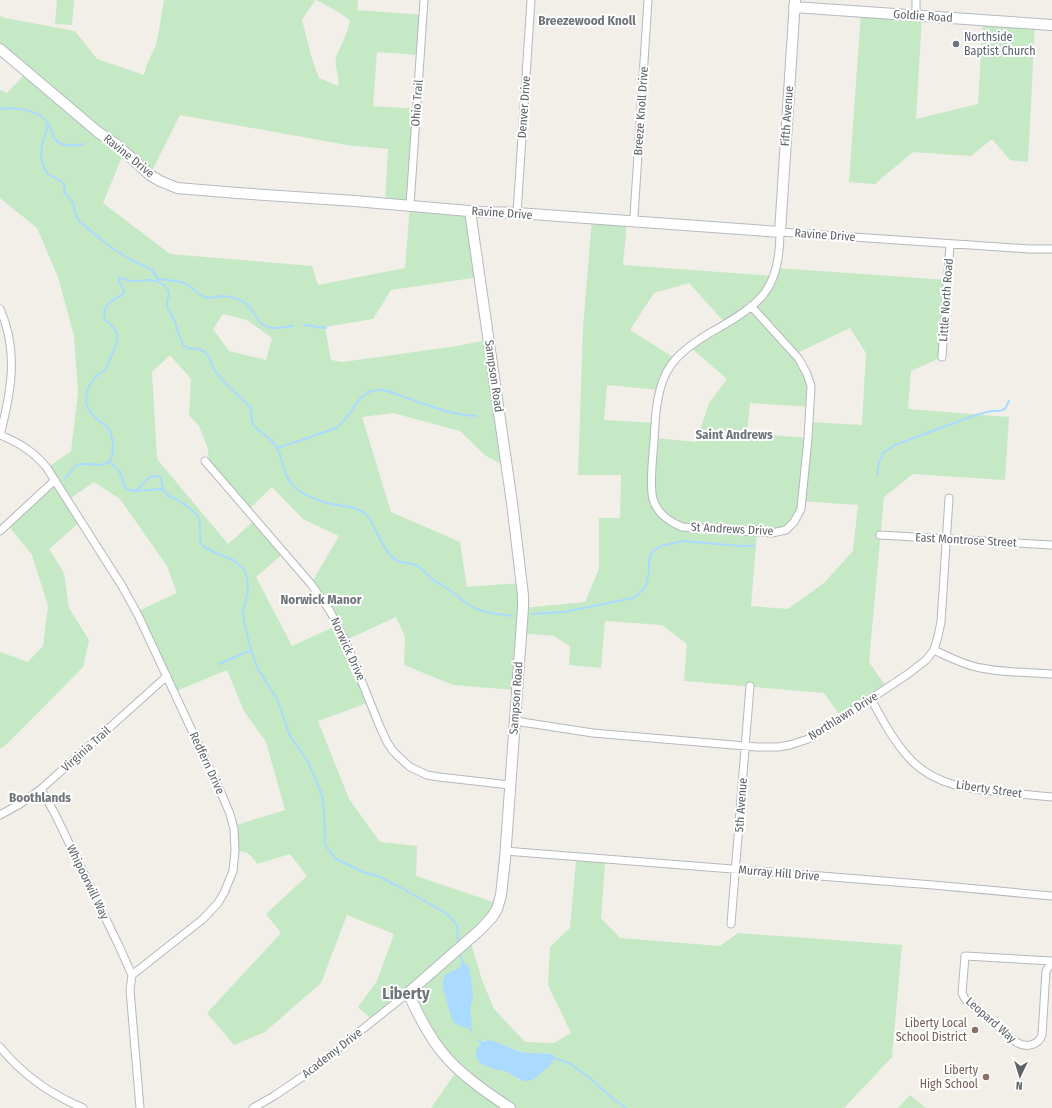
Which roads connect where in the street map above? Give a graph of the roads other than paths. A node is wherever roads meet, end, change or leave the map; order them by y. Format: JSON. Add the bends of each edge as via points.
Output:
{"nodes":[{"id":1,"x":424,"y":0,"type":"edge"},
{"id":2,"x":531,"y":0,"type":"edge"},
{"id":3,"x":648,"y":0,"type":"edge"},
{"id":4,"x":916,"y":0,"type":"edge"},
{"id":5,"x":795,"y":4,"type":"edge"},
{"id":6,"x":916,"y":16,"type":"junction"},
{"id":7,"x":1052,"y":25,"type":"edge"},
{"id":8,"x":0,"y":49,"type":"edge"},
{"id":9,"x":410,"y":205,"type":"junction"},
{"id":10,"x":470,"y":211,"type":"junction"},
{"id":11,"x":517,"y":213,"type":"junction"},
{"id":12,"x":632,"y":221,"type":"junction"},
{"id":13,"x":780,"y":232,"type":"junction"},
{"id":14,"x":950,"y":244,"type":"junction"},
{"id":15,"x":1052,"y":249,"type":"edge"},
{"id":16,"x":751,"y":306,"type":"junction"},
{"id":17,"x":0,"y":309,"type":"edge"},
{"id":18,"x":942,"y":357,"type":"dead end"},
{"id":19,"x":0,"y":435,"type":"edge"},
{"id":20,"x":205,"y":461,"type":"dead end"},
{"id":21,"x":55,"y":480,"type":"junction"},
{"id":22,"x":950,"y":498,"type":"dead end"},
{"id":23,"x":0,"y":531,"type":"edge"},
{"id":24,"x":880,"y":535,"type":"dead end"},
{"id":25,"x":946,"y":539,"type":"junction"},
{"id":26,"x":1052,"y":545,"type":"edge"},
{"id":27,"x":934,"y":650,"type":"junction"},
{"id":28,"x":1052,"y":674,"type":"edge"},
{"id":29,"x":167,"y":676,"type":"junction"},
{"id":30,"x":750,"y":686,"type":"dead end"},
{"id":31,"x":871,"y":699,"type":"junction"},
{"id":32,"x":515,"y":720,"type":"junction"},
{"id":33,"x":745,"y":746,"type":"junction"},
{"id":34,"x":510,"y":785,"type":"junction"},
{"id":35,"x":41,"y":789,"type":"junction"},
{"id":36,"x":1052,"y":797,"type":"edge"},
{"id":37,"x":0,"y":815,"type":"edge"},
{"id":38,"x":506,"y":851,"type":"junction"},
{"id":39,"x":736,"y":869,"type":"junction"},
{"id":40,"x":1052,"y":896,"type":"edge"},
{"id":41,"x":731,"y":924,"type":"dead end"},
{"id":42,"x":1052,"y":962,"type":"edge"},
{"id":43,"x":132,"y":975,"type":"junction"},
{"id":44,"x":408,"y":993,"type":"junction"},
{"id":45,"x":0,"y":1047,"type":"edge"},
{"id":46,"x":83,"y":1108,"type":"edge"},
{"id":47,"x":140,"y":1108,"type":"edge"},
{"id":48,"x":253,"y":1108,"type":"edge"},
{"id":49,"x":510,"y":1108,"type":"edge"}],
"edges":[{"from":1,"to":9,"type":"street","name":"Ohio Trail"},
{"from":2,"to":11,"type":"street","name":"Denver Drive"},
{"from":3,"to":12,"type":"street","name":"Breeze Knoll Drive"},
{"from":4,"to":6,"type":"street"},
{"from":5,"to":6,"type":"street","name":"Goldie Road"},
{"from":5,"to":13,"type":"street","name":"Fifth Avenue"},
{"from":6,"to":7,"type":"street","name":"Goldie Road"},
{"from":8,"to":9,"type":"street","name":"Ravine Drive","via":[[150,175],[166,184],[185,189]]},
{"from":9,"to":10,"type":"street","name":"Ravine Drive"},
{"from":10,"to":11,"type":"street","name":"Ravine Drive"},
{"from":10,"to":32,"type":"street","name":"Sampson Road","via":[[522,583],[523,608]]},
{"from":11,"to":12,"type":"street","name":"Ravine Drive"},
{"from":12,"to":13,"type":"street","name":"Ravine Drive"},
{"from":13,"to":14,"type":"street","name":"Ravine Drive"},
{"from":13,"to":16,"type":"street","name":"St Andrews Drive","via":[[780,246],[773,276],[762,296]]},
{"from":14,"to":15,"type":"street","name":"Ravine Drive"},
{"from":14,"to":18,"type":"street","name":"Little North Road"},
{"from":16,"to":16,"type":"street","name":"St Andrews Drive","via":[[682,353],[664,378],[658,398],[651,481],[653,499],[660,513],[682,527],[772,534],[786,530],[801,509],[810,384],[799,359]]},
{"from":17,"to":19,"type":"street","via":[[7,331],[12,370],[11,388]]},
{"from":19,"to":21,"type":"street","name":"Redfern Drive","via":[[34,454],[48,468]]},
{"from":20,"to":34,"type":"street","name":"Norwick Drive","via":[[312,584],[330,611],[346,640],[387,742],[398,757],[410,767],[427,775]]},
{"from":21,"to":23,"type":"street"},
{"from":21,"to":29,"type":"street","name":"Redfern Drive","via":[[122,586]]},
{"from":22,"to":25,"type":"street","name":"Northlawn Drive"},
{"from":24,"to":25,"type":"street","name":"East Montrose Street"},
{"from":25,"to":26,"type":"street","name":"East Montrose Street"},
{"from":25,"to":27,"type":"street","name":"Northlawn Drive","via":[[940,622]]},
{"from":27,"to":28,"type":"street","via":[[980,668]]},
{"from":27,"to":31,"type":"street","name":"Northlawn Drive","via":[[908,674]]},
{"from":29,"to":35,"type":"street","name":"Virginia Trail"},
{"from":29,"to":43,"type":"street","name":"Redfern Drive","via":[[230,814],[234,829],[235,858],[231,876],[218,903],[180,938]]},
{"from":30,"to":33,"type":"street","name":"5th Avenue"},
{"from":31,"to":33,"type":"street","name":"Northlawn Drive","via":[[800,742],[778,747]]},
{"from":31,"to":36,"type":"street","name":"Liberty Street","via":[[904,751],[931,776],[969,789]]},
{"from":32,"to":33,"type":"street","name":"Northlawn Drive","via":[[593,733]]},
{"from":32,"to":34,"type":"street","name":"Sampson Road"},
{"from":33,"to":39,"type":"street","name":"5th Avenue"},
{"from":34,"to":38,"type":"street","name":"Sampson Road"},
{"from":35,"to":37,"type":"street","name":"Virginia Trail"},
{"from":35,"to":43,"type":"street","name":"Whipoorwill Way"},
{"from":38,"to":39,"type":"street","name":"Murray Hill Drive"},
{"from":38,"to":44,"type":"street","name":"Sampson Road","via":[[501,895],[492,917],[470,940]]},
{"from":39,"to":40,"type":"street","name":"Murray Hill Drive"},
{"from":39,"to":41,"type":"street","name":"5th Avenue"},
{"from":42,"to":42,"type":"street","name":"Leopard Way","via":[[964,956],[962,993],[965,999],[1016,1042],[1035,1044],[1042,1035],[1046,971]]},
{"from":43,"to":47,"type":"street","via":[[130,990]]},
{"from":44,"to":48,"type":"street","name":"Academy Drive","via":[[305,1075]]},
{"from":44,"to":49,"type":"street","via":[[431,1036],[447,1058]]},
{"from":45,"to":46,"type":"street","via":[[42,1085]]}]}
